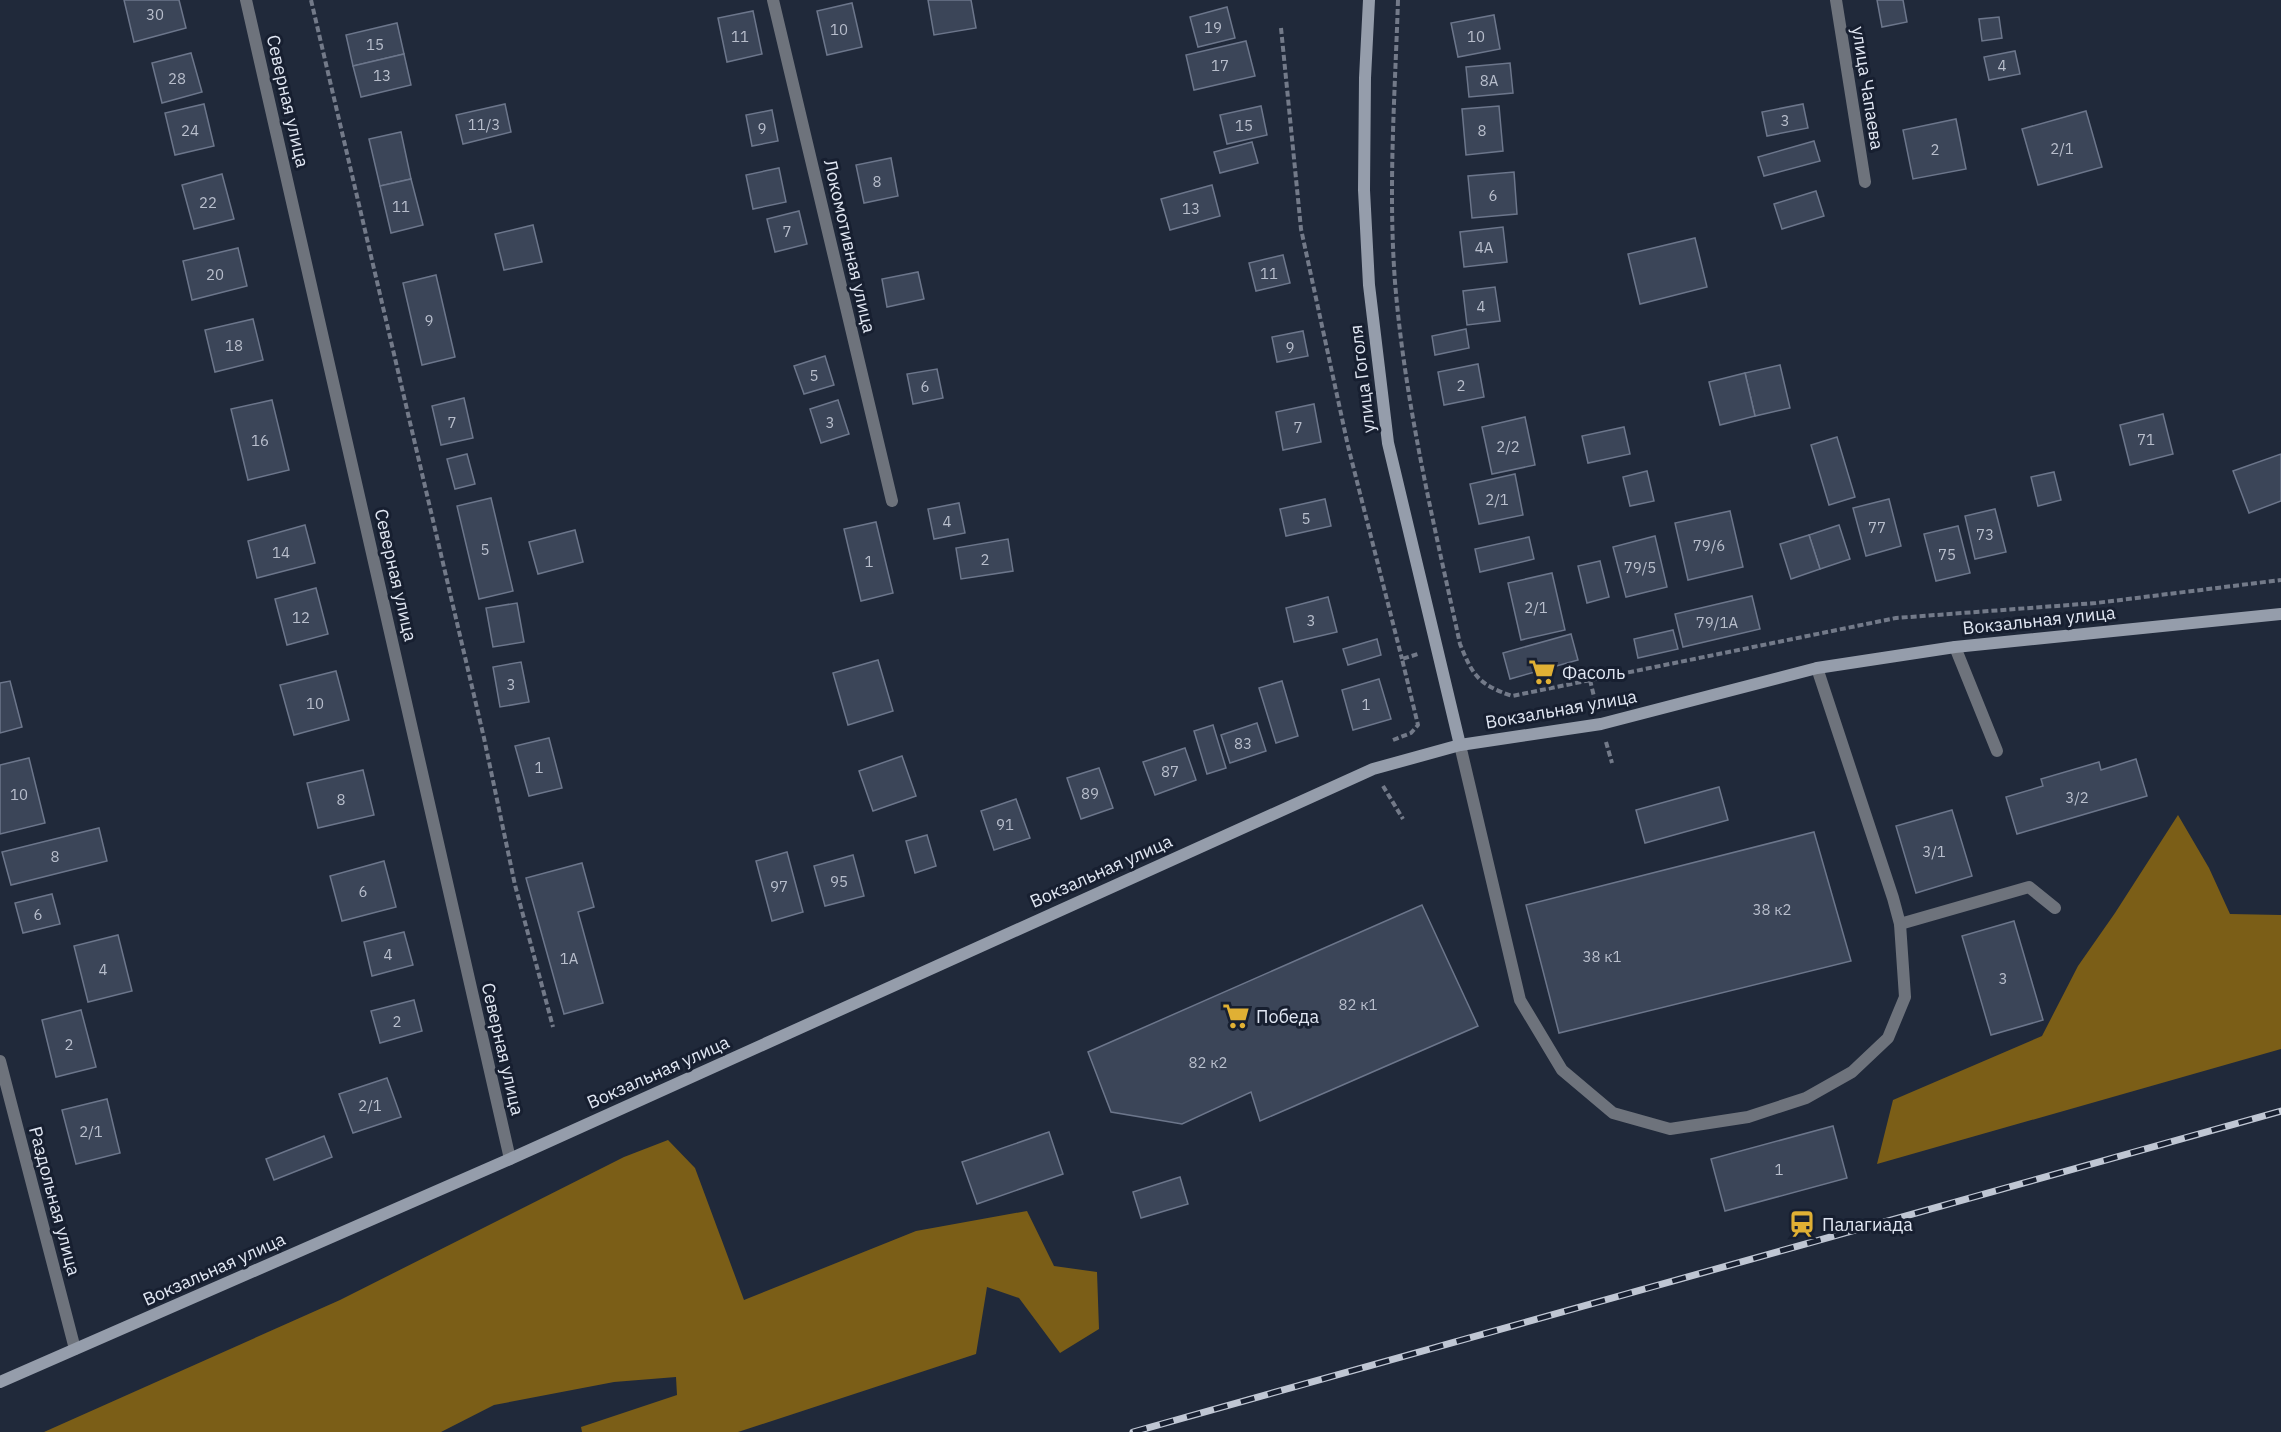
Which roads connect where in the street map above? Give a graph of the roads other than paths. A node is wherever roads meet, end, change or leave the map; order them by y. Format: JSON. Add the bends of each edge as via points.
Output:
{"nodes":[{"id":1,"x":246,"y":0,"type":"edge"},
{"id":2,"x":773,"y":0,"type":"edge"},
{"id":3,"x":1369,"y":0,"type":"edge"},
{"id":4,"x":1836,"y":0,"type":"edge"},
{"id":5,"x":1865,"y":182,"type":"dead end"},
{"id":6,"x":892,"y":501,"type":"dead end"},
{"id":7,"x":2281,"y":614,"type":"edge"},
{"id":8,"x":1955,"y":647,"type":"junction"},
{"id":9,"x":1817,"y":668,"type":"junction"},
{"id":10,"x":1460,"y":745,"type":"junction"},
{"id":11,"x":1997,"y":751,"type":"dead end"},
{"id":12,"x":2055,"y":908,"type":"dead end"},
{"id":13,"x":1900,"y":924,"type":"junction"},
{"id":14,"x":0,"y":1061,"type":"edge"},
{"id":15,"x":510,"y":1159,"type":"junction"},
{"id":16,"x":75,"y":1349,"type":"junction"},
{"id":17,"x":0,"y":1382,"type":"edge"}],
"edges":[{"from":1,"to":15,"type":"street","name":"Северная улица"},
{"from":2,"to":6,"type":"street","name":"Локомотивная улица"},
{"from":3,"to":10,"type":"main road","name":"улица Гоголя","via":[[1364,190],[1369,285],[1388,443]]},
{"from":4,"to":5,"type":"street","name":"улица Чапаева"},
{"from":7,"to":8,"type":"main road","name":"Вокзальная улица"},
{"from":8,"to":9,"type":"main road","name":"Вокзальная улица"},
{"from":8,"to":11,"type":"street"},
{"from":9,"to":10,"type":"main road","name":"Вокзальная улица","via":[[1601,724]]},
{"from":9,"to":13,"type":"street"},
{"from":10,"to":13,"type":"street","via":[[1520,1000],[1563,1070],[1613,1113],[1670,1129],[1748,1117],[1806,1098],[1852,1072],[1888,1038],[1905,997]]},
{"from":10,"to":15,"type":"main road","name":"Вокзальная улица","via":[[1373,769]]},
{"from":12,"to":13,"type":"street","via":[[2029,887]]},
{"from":14,"to":16,"type":"street","name":"Раздольная улица"},
{"from":15,"to":16,"type":"main road","name":"Вокзальная улица"},
{"from":16,"to":17,"type":"main road","name":"Вокзальная улица"}]}
